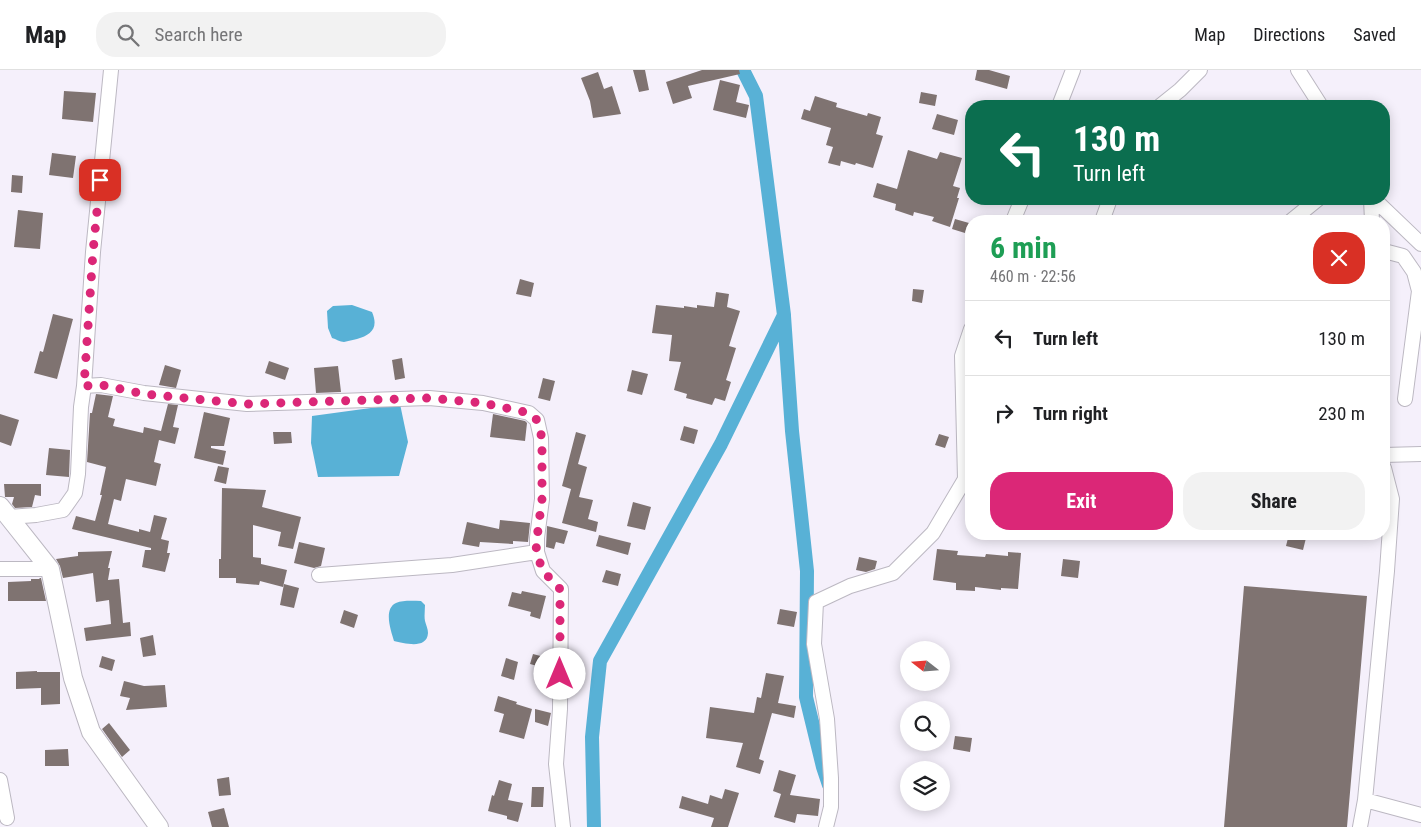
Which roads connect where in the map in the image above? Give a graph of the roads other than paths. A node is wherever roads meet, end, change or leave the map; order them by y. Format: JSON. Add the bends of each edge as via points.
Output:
{"nodes":[{"id":1,"x":111,"y":70,"type":"edge"},
{"id":2,"x":1073,"y":70,"type":"edge"},
{"id":3,"x":1200,"y":70,"type":"edge"},
{"id":4,"x":1298,"y":70,"type":"edge"},
{"id":5,"x":1061,"y":100,"type":"edge"},
{"id":6,"x":1168,"y":100,"type":"edge"},
{"id":7,"x":1317,"y":100,"type":"edge"},
{"id":8,"x":1311,"y":205,"type":"edge"},
{"id":9,"x":1379,"y":205,"type":"edge"},
{"id":10,"x":1298,"y":215,"type":"edge"},
{"id":11,"x":1389,"y":215,"type":"edge"},
{"id":12,"x":1390,"y":216,"type":"edge"},
{"id":13,"x":1421,"y":244,"type":"edge"},
{"id":14,"x":1390,"y":253,"type":"edge"},
{"id":15,"x":965,"y":347,"type":"edge"},
{"id":16,"x":84,"y":386,"type":"junction"},
{"id":17,"x":1405,"y":400,"type":"dead end"},
{"id":18,"x":1421,"y":454,"type":"edge"},
{"id":19,"x":1390,"y":455,"type":"edge"},
{"id":20,"x":965,"y":479,"type":"edge"},
{"id":21,"x":965,"y":479,"type":"edge"},
{"id":22,"x":1390,"y":491,"type":"edge"},
{"id":23,"x":4,"y":511,"type":"edge"},
{"id":24,"x":1390,"y":527,"type":"edge"},
{"id":25,"x":1389,"y":540,"type":"edge"},
{"id":26,"x":536,"y":552,"type":"junction"},
{"id":27,"x":0,"y":569,"type":"edge"},
{"id":28,"x":50,"y":569,"type":"junction"},
{"id":29,"x":319,"y":575,"type":"dead end"},
{"id":30,"x":0,"y":780,"type":"edge"},
{"id":31,"x":1365,"y":800,"type":"junction"},
{"id":32,"x":1421,"y":815,"type":"edge"},
{"id":33,"x":7,"y":818,"type":"dead end"},
{"id":34,"x":159,"y":827,"type":"edge"},
{"id":35,"x":563,"y":827,"type":"edge"},
{"id":36,"x":826,"y":827,"type":"edge"},
{"id":37,"x":1360,"y":827,"type":"edge"}],
"edges":[{"from":1,"to":16,"type":"street"},
{"from":2,"to":5,"type":"street"},
{"from":3,"to":6,"type":"street"},
{"from":4,"to":7,"type":"street"},
{"from":8,"to":10,"type":"street"},
{"from":9,"to":11,"type":"street"},
{"from":12,"to":13,"type":"street"},
{"from":14,"to":17,"type":"street","via":[[1402,256],[1414,272],[1419,291]]},
{"from":15,"to":21,"type":"street","via":[[962,356]]},
{"from":16,"to":23,"type":"street","via":[[75,493],[63,510],[36,515]]},
{"from":16,"to":26,"type":"street","via":[[102,385],[144,394],[247,404],[429,398],[483,403],[529,413],[537,420],[542,438],[542,499]]},
{"from":18,"to":19,"type":"street"},
{"from":20,"to":36,"type":"street","via":[[932,533],[892,573],[850,586],[816,602],[814,644],[827,719],[831,778],[831,807]]},
{"from":22,"to":24,"type":"street"},
{"from":23,"to":28,"type":"main road"},
{"from":25,"to":31,"type":"street"},
{"from":26,"to":29,"type":"street","via":[[452,565]]},
{"from":26,"to":35,"type":"street","via":[[543,571],[560,589],[560,709],[556,764]]},
{"from":27,"to":28,"type":"street"},
{"from":28,"to":34,"type":"main road","via":[[73,678],[90,732]]},
{"from":30,"to":33,"type":"street"},
{"from":31,"to":32,"type":"street"},
{"from":31,"to":37,"type":"street"}]}
